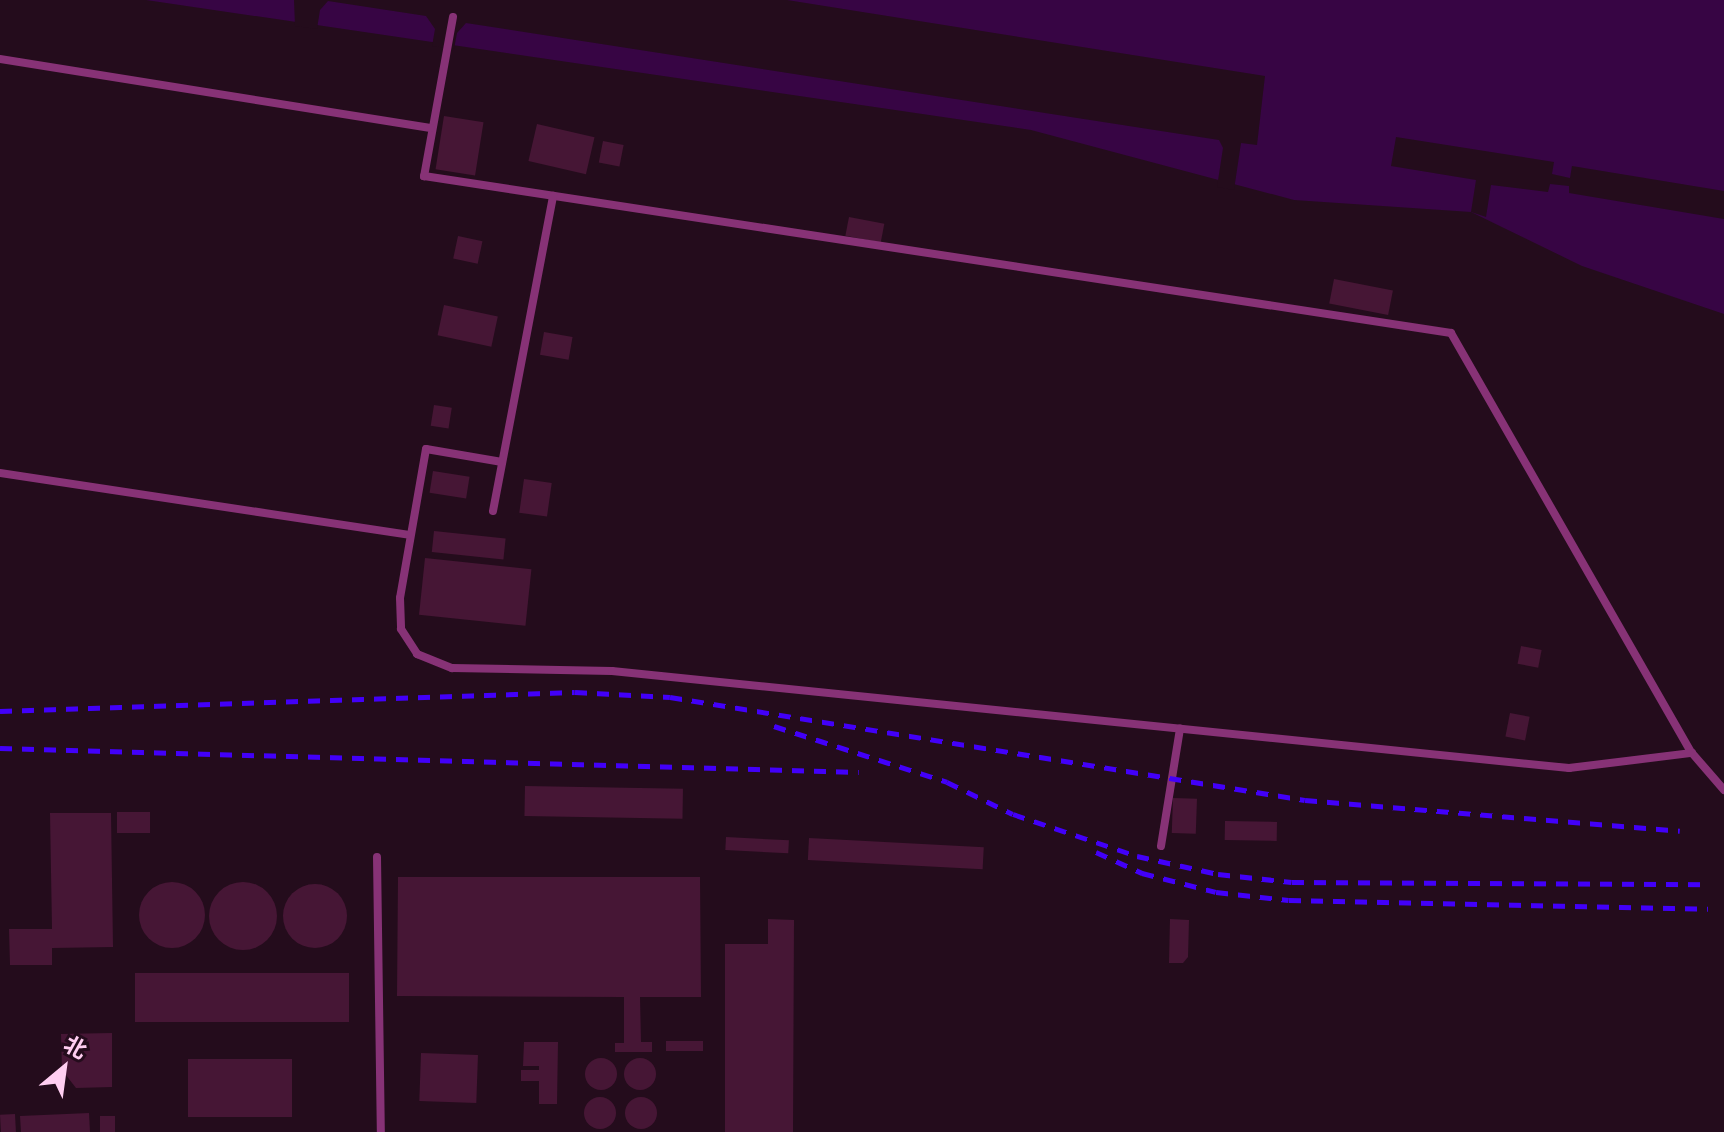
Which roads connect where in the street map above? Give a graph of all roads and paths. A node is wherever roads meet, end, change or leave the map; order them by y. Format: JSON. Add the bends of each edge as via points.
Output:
{"nodes":[{"id":1,"x":453,"y":17,"type":"dead end"},
{"id":2,"x":0,"y":59,"type":"edge"},
{"id":3,"x":430,"y":128,"type":"junction"},
{"id":4,"x":553,"y":196,"type":"junction"},
{"id":5,"x":502,"y":462,"type":"junction"},
{"id":6,"x":0,"y":473,"type":"edge"},
{"id":7,"x":493,"y":511,"type":"dead end"},
{"id":8,"x":409,"y":535,"type":"junction"},
{"id":9,"x":1180,"y":729,"type":"junction"},
{"id":10,"x":1692,"y":753,"type":"junction"},
{"id":11,"x":1724,"y":790,"type":"edge"},
{"id":12,"x":1161,"y":846,"type":"dead end"},
{"id":13,"x":377,"y":857,"type":"dead end"},
{"id":14,"x":381,"y":1132,"type":"edge"}],
"edges":[{"from":1,"to":3,"type":"lane"},
{"from":2,"to":3,"type":"lane"},
{"from":3,"to":4,"type":"lane","via":[[424,176]]},
{"from":4,"to":5,"type":"lane"},
{"from":4,"to":10,"type":"lane","via":[[1451,333]]},
{"from":5,"to":7,"type":"lane"},
{"from":5,"to":8,"type":"lane","via":[[426,449]]},
{"from":6,"to":8,"type":"lane"},
{"from":8,"to":9,"type":"lane","via":[[401,629],[417,654],[452,668],[612,671]]},
{"from":9,"to":10,"type":"lane","via":[[1569,768]]},
{"from":9,"to":12,"type":"lane"},
{"from":10,"to":11,"type":"lane"},
{"from":13,"to":14,"type":"lane"}]}
